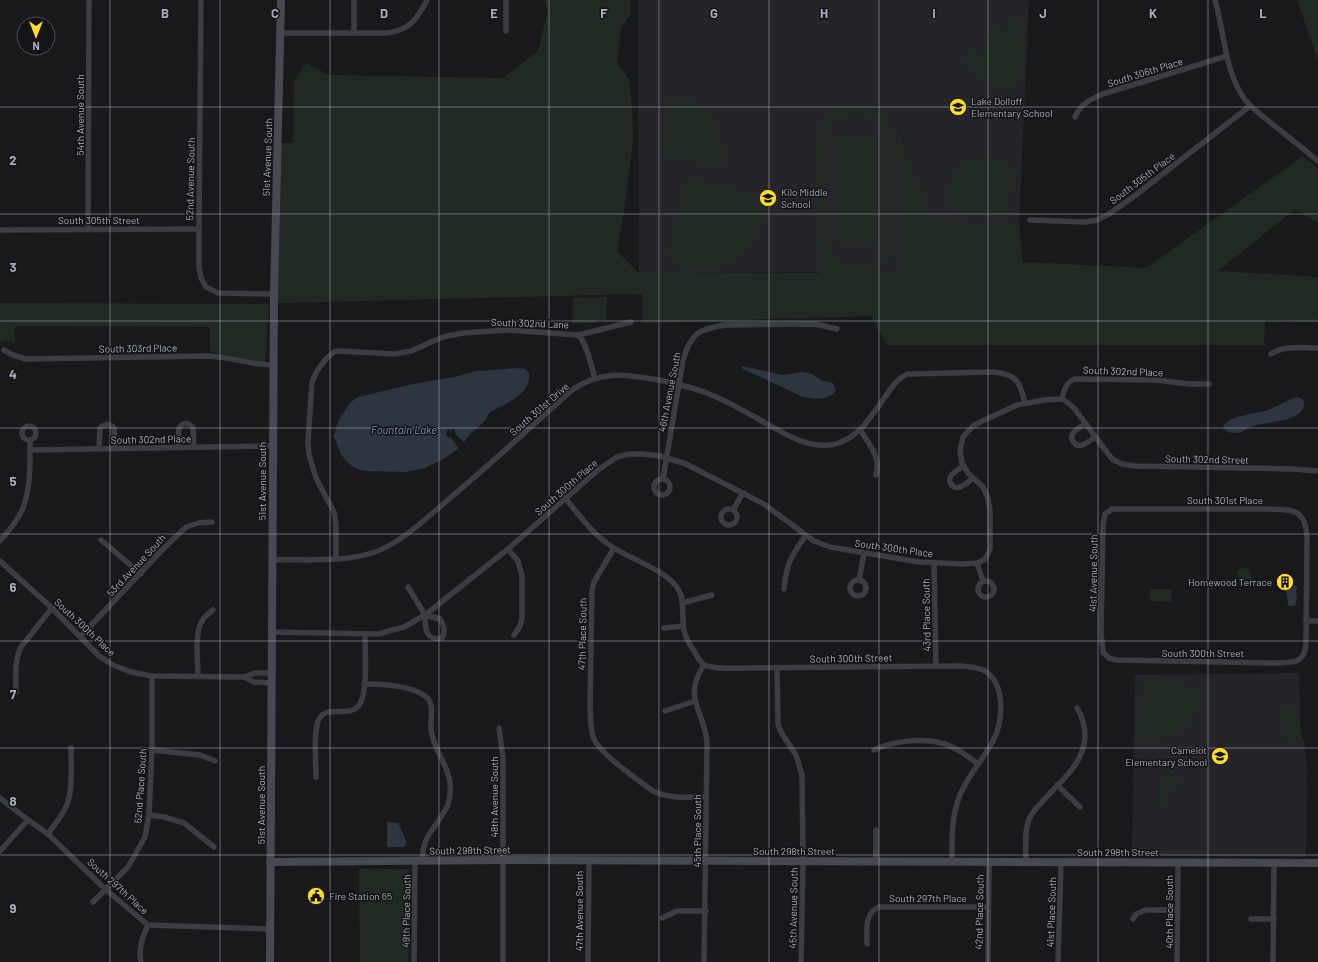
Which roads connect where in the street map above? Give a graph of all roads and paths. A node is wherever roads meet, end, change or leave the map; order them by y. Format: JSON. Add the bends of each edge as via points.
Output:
{"nodes":[{"id":1,"x":89,"y":0,"type":"edge"},
{"id":2,"x":201,"y":0,"type":"edge"},
{"id":3,"x":281,"y":0,"type":"edge"},
{"id":4,"x":354,"y":0,"type":"edge"},
{"id":5,"x":426,"y":0,"type":"edge"},
{"id":6,"x":506,"y":0,"type":"edge"},
{"id":7,"x":1215,"y":0,"type":"edge"},
{"id":8,"x":506,"y":31,"type":"dead end"},
{"id":9,"x":281,"y":33,"type":"junction"},
{"id":10,"x":354,"y":33,"type":"junction"},
{"id":11,"x":1227,"y":56,"type":"junction"},
{"id":12,"x":1250,"y":106,"type":"junction"},
{"id":13,"x":1075,"y":117,"type":"dead end"},
{"id":14,"x":1318,"y":161,"type":"edge"},
{"id":15,"x":1030,"y":220,"type":"dead end"},
{"id":16,"x":199,"y":228,"type":"junction"},
{"id":17,"x":88,"y":229,"type":"junction"},
{"id":18,"x":0,"y":230,"type":"edge"},
{"id":19,"x":274,"y":294,"type":"junction"},
{"id":20,"x":630,"y":322,"type":"dead end"},
{"id":21,"x":837,"y":329,"type":"dead end"},
{"id":22,"x":578,"y":335,"type":"junction"},
{"id":23,"x":1318,"y":348,"type":"edge"},
{"id":24,"x":4,"y":350,"type":"dead end"},
{"id":25,"x":1272,"y":354,"type":"dead end"},
{"id":26,"x":273,"y":365,"type":"junction"},
{"id":27,"x":595,"y":378,"type":"junction"},
{"id":28,"x":678,"y":384,"type":"junction"},
{"id":29,"x":1209,"y":384,"type":"dead end"},
{"id":30,"x":1062,"y":399,"type":"junction"},
{"id":31,"x":1025,"y":403,"type":"junction"},
{"id":32,"x":1086,"y":424,"type":"junction"},
{"id":33,"x":860,"y":430,"type":"junction"},
{"id":34,"x":1096,"y":437,"type":"junction"},
{"id":35,"x":30,"y":440,"type":"dead end"},
{"id":36,"x":272,"y":446,"type":"junction"},
{"id":37,"x":178,"y":447,"type":"junction"},
{"id":38,"x":194,"y":447,"type":"junction"},
{"id":39,"x":100,"y":448,"type":"junction"},
{"id":40,"x":116,"y":448,"type":"junction"},
{"id":41,"x":30,"y":450,"type":"junction"},
{"id":42,"x":666,"y":458,"type":"junction"},
{"id":43,"x":963,"y":466,"type":"junction"},
{"id":44,"x":1318,"y":471,"type":"edge"},
{"id":45,"x":876,"y":475,"type":"dead end"},
{"id":46,"x":973,"y":478,"type":"junction"},
{"id":47,"x":663,"y":479,"type":"dead end"},
{"id":48,"x":743,"y":493,"type":"junction"},
{"id":49,"x":565,"y":498,"type":"junction"},
{"id":50,"x":1122,"y":509,"type":"joint"},
{"id":51,"x":733,"y":510,"type":"dead end"},
{"id":52,"x":212,"y":522,"type":"dead end"},
{"id":53,"x":806,"y":535,"type":"junction"},
{"id":54,"x":101,"y":540,"type":"dead end"},
{"id":55,"x":0,"y":541,"type":"edge"},
{"id":56,"x":614,"y":548,"type":"junction"},
{"id":57,"x":508,"y":549,"type":"junction"},
{"id":58,"x":864,"y":554,"type":"junction"},
{"id":59,"x":336,"y":559,"type":"junction"},
{"id":60,"x":272,"y":560,"type":"junction"},
{"id":61,"x":0,"y":561,"type":"edge"},
{"id":62,"x":934,"y":563,"type":"junction"},
{"id":63,"x":977,"y":563,"type":"junction"},
{"id":64,"x":141,"y":574,"type":"junction"},
{"id":65,"x":859,"y":580,"type":"dead end"},
{"id":66,"x":983,"y":581,"type":"dead end"},
{"id":67,"x":408,"y":587,"type":"dead end"},
{"id":68,"x":784,"y":589,"type":"dead end"},
{"id":69,"x":712,"y":595,"type":"dead end"},
{"id":70,"x":682,"y":603,"type":"junction"},
{"id":71,"x":52,"y":608,"type":"junction"},
{"id":72,"x":213,"y":610,"type":"dead end"},
{"id":73,"x":425,"y":614,"type":"junction"},
{"id":74,"x":1306,"y":621,"type":"junction"},
{"id":75,"x":1318,"y":621,"type":"edge"},
{"id":76,"x":683,"y":626,"type":"junction"},
{"id":77,"x":664,"y":628,"type":"dead end"},
{"id":78,"x":272,"y":632,"type":"junction"},
{"id":79,"x":365,"y":634,"type":"junction"},
{"id":80,"x":514,"y":635,"type":"dead end"},
{"id":81,"x":81,"y":636,"type":"junction"},
{"id":82,"x":1103,"y":652,"type":"joint"},
{"id":83,"x":704,"y":665,"type":"junction"},
{"id":84,"x":936,"y":666,"type":"junction"},
{"id":85,"x":777,"y":668,"type":"junction"},
{"id":86,"x":272,"y":674,"type":"junction"},
{"id":87,"x":152,"y":676,"type":"junction"},
{"id":88,"x":198,"y":676,"type":"junction"},
{"id":89,"x":244,"y":677,"type":"junction"},
{"id":90,"x":272,"y":683,"type":"junction"},
{"id":91,"x":364,"y":684,"type":"junction"},
{"id":92,"x":16,"y":692,"type":"dead end"},
{"id":93,"x":695,"y":701,"type":"junction"},
{"id":94,"x":1077,"y":708,"type":"dead end"},
{"id":95,"x":665,"y":710,"type":"dead end"},
{"id":96,"x":499,"y":728,"type":"dead end"},
{"id":97,"x":71,"y":748,"type":"dead end"},
{"id":98,"x":152,"y":750,"type":"junction"},
{"id":99,"x":874,"y":750,"type":"dead end"},
{"id":100,"x":215,"y":761,"type":"dead end"},
{"id":101,"x":978,"y":764,"type":"junction"},
{"id":102,"x":316,"y":778,"type":"dead end"},
{"id":103,"x":1057,"y":785,"type":"junction"},
{"id":104,"x":706,"y":797,"type":"junction"},
{"id":105,"x":0,"y":798,"type":"edge"},
{"id":106,"x":1080,"y":807,"type":"dead end"},
{"id":107,"x":149,"y":815,"type":"junction"},
{"id":108,"x":28,"y":820,"type":"junction"},
{"id":109,"x":876,"y":830,"type":"dead end"},
{"id":110,"x":48,"y":834,"type":"junction"},
{"id":111,"x":214,"y":847,"type":"dead end"},
{"id":112,"x":0,"y":851,"type":"edge"},
{"id":113,"x":503,"y":860,"type":"junction"},
{"id":114,"x":589,"y":860,"type":"junction"},
{"id":115,"x":706,"y":860,"type":"junction"},
{"id":116,"x":419,"y":861,"type":"junction"},
{"id":117,"x":803,"y":861,"type":"junction"},
{"id":118,"x":876,"y":861,"type":"junction"},
{"id":119,"x":270,"y":862,"type":"junction"},
{"id":120,"x":952,"y":862,"type":"junction"},
{"id":121,"x":989,"y":862,"type":"junction"},
{"id":122,"x":1026,"y":862,"type":"junction"},
{"id":123,"x":1061,"y":862,"type":"junction"},
{"id":124,"x":1178,"y":862,"type":"junction"},
{"id":125,"x":1274,"y":863,"type":"junction"},
{"id":126,"x":1318,"y":863,"type":"edge"},
{"id":127,"x":105,"y":889,"type":"junction"},
{"id":128,"x":93,"y":902,"type":"dead end"},
{"id":129,"x":987,"y":907,"type":"junction"},
{"id":130,"x":1177,"y":910,"type":"junction"},
{"id":131,"x":706,"y":911,"type":"junction"},
{"id":132,"x":662,"y":918,"type":"dead end"},
{"id":133,"x":1133,"y":919,"type":"dead end"},
{"id":134,"x":1251,"y":919,"type":"dead end"},
{"id":135,"x":1274,"y":919,"type":"junction"},
{"id":136,"x":148,"y":925,"type":"junction"},
{"id":137,"x":270,"y":929,"type":"junction"},
{"id":138,"x":867,"y":944,"type":"dead end"},
{"id":139,"x":141,"y":962,"type":"edge"},
{"id":140,"x":270,"y":962,"type":"edge"},
{"id":141,"x":414,"y":962,"type":"edge"},
{"id":142,"x":503,"y":962,"type":"edge"},
{"id":143,"x":588,"y":962,"type":"edge"},
{"id":144,"x":704,"y":962,"type":"edge"},
{"id":145,"x":801,"y":962,"type":"edge"},
{"id":146,"x":988,"y":962,"type":"edge"},
{"id":147,"x":1058,"y":962,"type":"edge"},
{"id":148,"x":1177,"y":962,"type":"edge"},
{"id":149,"x":1273,"y":962,"type":"edge"}],
"edges":[{"from":1,"to":17,"type":"street","name":"54th Avenue South"},
{"from":2,"to":16,"type":"street","name":"52nd Avenue South"},
{"from":3,"to":9,"type":"street","name":"51st Avenue South"},
{"from":4,"to":10,"type":"street"},
{"from":5,"to":10,"type":"street","via":[[416,18],[402,29],[387,33]]},
{"from":6,"to":8,"type":"street"},
{"from":7,"to":11,"type":"street"},
{"from":9,"to":10,"type":"street"},
{"from":9,"to":19,"type":"street","name":"51st Avenue South"},
{"from":11,"to":12,"type":"street","via":[[1238,88]]},
{"from":11,"to":13,"type":"street","name":"South 306th Place","via":[[1103,94],[1083,105]]},
{"from":12,"to":14,"type":"street"},
{"from":12,"to":15,"type":"street","name":"South 305th Place","via":[[1109,214],[1085,222]]},
{"from":16,"to":17,"type":"street","name":"South 305th Street"},
{"from":16,"to":19,"type":"street","name":"52nd Avenue South","via":[[199,267],[202,282],[206,287],[218,293]]},
{"from":17,"to":18,"type":"street","name":"South 305th Street"},
{"from":19,"to":26,"type":"street","name":"51st Avenue South"},
{"from":20,"to":22,"type":"street","name":"South 302nd Lane"},
{"from":21,"to":28,"type":"street","name":"46th Avenue South","via":[[815,324],[751,324],[725,325],[703,330],[696,334],[686,348]]},
{"from":22,"to":27,"type":"street","via":[[583,341]]},
{"from":22,"to":59,"type":"street","name":"South 302nd Lane","via":[[507,330],[474,332],[443,337],[408,352],[391,354],[339,351],[326,359],[314,375],[308,450],[316,478],[335,516]]},
{"from":23,"to":25,"type":"street","via":[[1285,348],[1278,349]]},
{"from":24,"to":26,"type":"street","name":"South 303rd Place","via":[[13,356],[26,359],[209,356]]},
{"from":26,"to":36,"type":"street","name":"51st Avenue South"},
{"from":27,"to":28,"type":"street","name":"South 301st Drive","via":[[622,374]]},
{"from":27,"to":59,"type":"street","name":"South 301st Drive","via":[[572,390],[472,480],[394,543],[364,555]]},
{"from":28,"to":33,"type":"street","name":"South 301st Drive","via":[[720,398],[811,444],[836,443],[850,438]]},
{"from":28,"to":42,"type":"street","name":"46th Avenue South"},
{"from":29,"to":30,"type":"street","name":"South 302nd Place","via":[[1156,380],[1075,379],[1066,386]]},
{"from":30,"to":31,"type":"street"},
{"from":30,"to":32,"type":"street","via":[[1074,408]]},
{"from":31,"to":33,"type":"street","via":[[1018,381],[1006,374],[908,374],[897,381]]},
{"from":31,"to":43,"type":"street","via":[[978,423],[968,430],[960,446]]},
{"from":32,"to":34,"type":"street"},
{"from":32,"to":34,"type":"street","via":[[1074,432],[1073,443],[1083,445]]},
{"from":33,"to":45,"type":"street","via":[[876,456]]},
{"from":34,"to":44,"type":"street","name":"South 302nd Street","via":[[1116,461],[1128,466]]},
{"from":35,"to":41,"type":"street"},
{"from":36,"to":38,"type":"street","name":"South 302nd Place"},
{"from":36,"to":60,"type":"street","name":"51st Avenue South"},
{"from":37,"to":38,"type":"street","name":"South 302nd Place"},
{"from":37,"to":38,"type":"street","via":[[179,428],[186,423],[193,428]]},
{"from":37,"to":40,"type":"street","name":"South 302nd Place"},
{"from":39,"to":40,"type":"street","name":"South 302nd Place"},
{"from":39,"to":40,"type":"street","via":[[100,428],[104,424],[110,424],[114,428]]},
{"from":39,"to":41,"type":"street","name":"South 302nd Place"},
{"from":41,"to":55,"type":"street","via":[[29,480],[23,509]]},
{"from":42,"to":47,"type":"street","name":"46th Avenue South"},
{"from":42,"to":48,"type":"street","name":"South 300th Place","via":[[694,468]]},
{"from":42,"to":49,"type":"street","name":"South 300th Place","via":[[636,454],[617,457]]},
{"from":43,"to":46,"type":"street"},
{"from":43,"to":46,"type":"street","via":[[951,475],[951,484],[955,488],[960,487]]},
{"from":46,"to":63,"type":"street","via":[[986,493],[991,520],[989,552],[984,560]]},
{"from":48,"to":51,"type":"street"},
{"from":48,"to":53,"type":"street","name":"South 300th Place","via":[[776,512]]},
{"from":49,"to":56,"type":"street","via":[[599,537]]},
{"from":49,"to":57,"type":"street","name":"South 300th Place"},
{"from":50,"to":74,"type":"street","name":"South 301st Place","via":[[1297,512],[1306,526]]},
{"from":50,"to":82,"type":"street","name":"41st Avenue South","via":[[1108,510],[1103,521]]},
{"from":52,"to":64,"type":"street","name":"53rd Avenue South","via":[[186,527]]},
{"from":53,"to":58,"type":"street","name":"South 300th Place","via":[[830,547]]},
{"from":53,"to":68,"type":"street","via":[[788,564]]},
{"from":54,"to":64,"type":"street"},
{"from":56,"to":70,"type":"street","via":[[670,580],[678,588]]},
{"from":56,"to":104,"type":"street","name":"47th Place South","via":[[592,589],[592,734],[597,746],[607,756],[658,793]]},
{"from":57,"to":73,"type":"street","name":"South 300th Place"},
{"from":57,"to":80,"type":"street","via":[[518,561],[522,576],[522,618]]},
{"from":58,"to":62,"type":"street","name":"South 300th Place"},
{"from":58,"to":65,"type":"street"},
{"from":59,"to":60,"type":"street","name":"South 301st Drive"},
{"from":60,"to":78,"type":"street","name":"51st Avenue South"},
{"from":61,"to":71,"type":"street","name":"South 300th Place"},
{"from":62,"to":63,"type":"street","name":"South 300th Place"},
{"from":62,"to":84,"type":"street","name":"43rd Place South"},
{"from":63,"to":66,"type":"street"},
{"from":64,"to":81,"type":"street","name":"53rd Avenue South"},
{"from":67,"to":73,"type":"street"},
{"from":69,"to":70,"type":"street"},
{"from":70,"to":76,"type":"street"},
{"from":71,"to":81,"type":"street","name":"South 300th Place"},
{"from":71,"to":92,"type":"street","via":[[18,654]]},
{"from":72,"to":88,"type":"street","via":[[202,621],[199,629]]},
{"from":73,"to":73,"type":"street","via":[[425,628],[431,637],[442,638],[445,628],[440,618]]},
{"from":73,"to":79,"type":"street","name":"South 300th Place","via":[[404,627],[378,634]]},
{"from":74,"to":75,"type":"street"},
{"from":74,"to":82,"type":"street","name":"South 300th Street","via":[[1306,644],[1303,656],[1297,661],[1138,661],[1113,659]]},
{"from":76,"to":77,"type":"street"},
{"from":76,"to":83,"type":"street","via":[[687,639]]},
{"from":78,"to":79,"type":"street","name":"South 300th Place"},
{"from":78,"to":86,"type":"street","name":"51st Avenue South"},
{"from":79,"to":91,"type":"street"},
{"from":81,"to":87,"type":"street","name":"South 300th Place","via":[[99,656],[113,665]]},
{"from":83,"to":85,"type":"street","name":"South 300th Street"},
{"from":83,"to":93,"type":"street","name":"45th Place South","via":[[696,681]]},
{"from":84,"to":85,"type":"street","name":"South 300th Street"},
{"from":84,"to":101,"type":"street","name":"South 300th Street","via":[[980,669],[994,681],[1000,699],[1000,718],[994,740]]},
{"from":85,"to":117,"type":"street","name":"45th Avenue South","via":[[778,724],[796,755],[802,776]]},
{"from":86,"to":89,"type":"street","name":"South 300th Place","via":[[255,673]]},
{"from":86,"to":90,"type":"street","name":"51st Avenue South"},
{"from":87,"to":88,"type":"street","name":"South 300th Place"},
{"from":87,"to":98,"type":"street","name":"52nd Place South"},
{"from":88,"to":89,"type":"street","name":"South 300th Place"},
{"from":89,"to":90,"type":"street","name":"South 300th Place","via":[[254,682]]},
{"from":90,"to":119,"type":"street","name":"51st Avenue South"},
{"from":91,"to":102,"type":"street","via":[[360,704],[355,709],[326,713],[319,718],[316,730]]},
{"from":91,"to":116,"type":"street","name":"49th Place South","via":[[400,687],[426,696],[430,701],[432,734],[446,766],[450,785],[445,810],[424,843]]},
{"from":93,"to":95,"type":"street"},
{"from":93,"to":104,"type":"street","name":"45th Place South","via":[[707,738]]},
{"from":94,"to":103,"type":"street","via":[[1083,719],[1083,747],[1075,766]]},
{"from":96,"to":113,"type":"street","name":"48th Avenue South","via":[[503,758]]},
{"from":97,"to":110,"type":"street","via":[[71,789],[68,803]]},
{"from":98,"to":100,"type":"street","via":[[200,755]]},
{"from":98,"to":107,"type":"street","name":"52nd Place South"},
{"from":99,"to":101,"type":"street","via":[[900,742],[935,742],[954,747]]},
{"from":101,"to":120,"type":"street","via":[[967,780],[957,804],[953,826]]},
{"from":103,"to":106,"type":"street"},
{"from":103,"to":122,"type":"street","via":[[1029,819],[1026,832]]},
{"from":104,"to":115,"type":"street","name":"45th Place South"},
{"from":105,"to":108,"type":"street","name":"South 297th Place"},
{"from":107,"to":111,"type":"street","via":[[184,823]]},
{"from":107,"to":127,"type":"street","name":"52nd Place South","via":[[145,837],[128,866]]},
{"from":108,"to":110,"type":"street","name":"South 297th Place"},
{"from":108,"to":112,"type":"street"},
{"from":109,"to":118,"type":"street"},
{"from":110,"to":127,"type":"street","name":"South 297th Place"},
{"from":113,"to":114,"type":"street","name":"South 298th Street"},
{"from":113,"to":116,"type":"street","name":"South 298th Street"},
{"from":113,"to":142,"type":"street","name":"48th Avenue South"},
{"from":114,"to":115,"type":"street","name":"South 298th Street"},
{"from":114,"to":143,"type":"street","name":"47th Avenue South"},
{"from":115,"to":117,"type":"street","name":"South 298th Street"},
{"from":115,"to":131,"type":"street","name":"45th Place South"},
{"from":116,"to":119,"type":"street","name":"South 298th Street"},
{"from":116,"to":141,"type":"street","name":"49th Place South"},
{"from":117,"to":118,"type":"street","name":"South 298th Street"},
{"from":117,"to":145,"type":"street","name":"45th Avenue South"},
{"from":118,"to":120,"type":"street","name":"South 298th Street"},
{"from":119,"to":137,"type":"street","name":"51st Avenue South"},
{"from":120,"to":121,"type":"street","name":"South 298th Street"},
{"from":121,"to":122,"type":"street","name":"South 298th Street"},
{"from":121,"to":129,"type":"street","name":"42nd Place South"},
{"from":122,"to":123,"type":"street","name":"South 298th Street"},
{"from":123,"to":124,"type":"street","name":"South 298th Street"},
{"from":123,"to":147,"type":"street","name":"41st Place South"},
{"from":124,"to":125,"type":"street","name":"South 298th Street"},
{"from":124,"to":130,"type":"street","name":"40th Place South"},
{"from":125,"to":126,"type":"street","name":"South 298th Street"},
{"from":125,"to":135,"type":"street"},
{"from":127,"to":128,"type":"street","name":"52nd Place South"},
{"from":127,"to":136,"type":"street","name":"South 297th Place"},
{"from":129,"to":138,"type":"street","name":"South 297th Place","via":[[879,907],[871,913],[867,923]]},
{"from":129,"to":146,"type":"street","name":"42nd Place South"},
{"from":130,"to":133,"type":"street","via":[[1146,910],[1136,914]]},
{"from":130,"to":148,"type":"street","name":"40th Place South"},
{"from":131,"to":132,"type":"street","via":[[677,911]]},
{"from":131,"to":144,"type":"street","name":"45th Place South"},
{"from":134,"to":135,"type":"street"},
{"from":135,"to":149,"type":"street"},
{"from":136,"to":137,"type":"street","name":"South 297th Place"},
{"from":136,"to":139,"type":"street","via":[[142,939]]},
{"from":137,"to":140,"type":"street","name":"51st Avenue South"}]}
